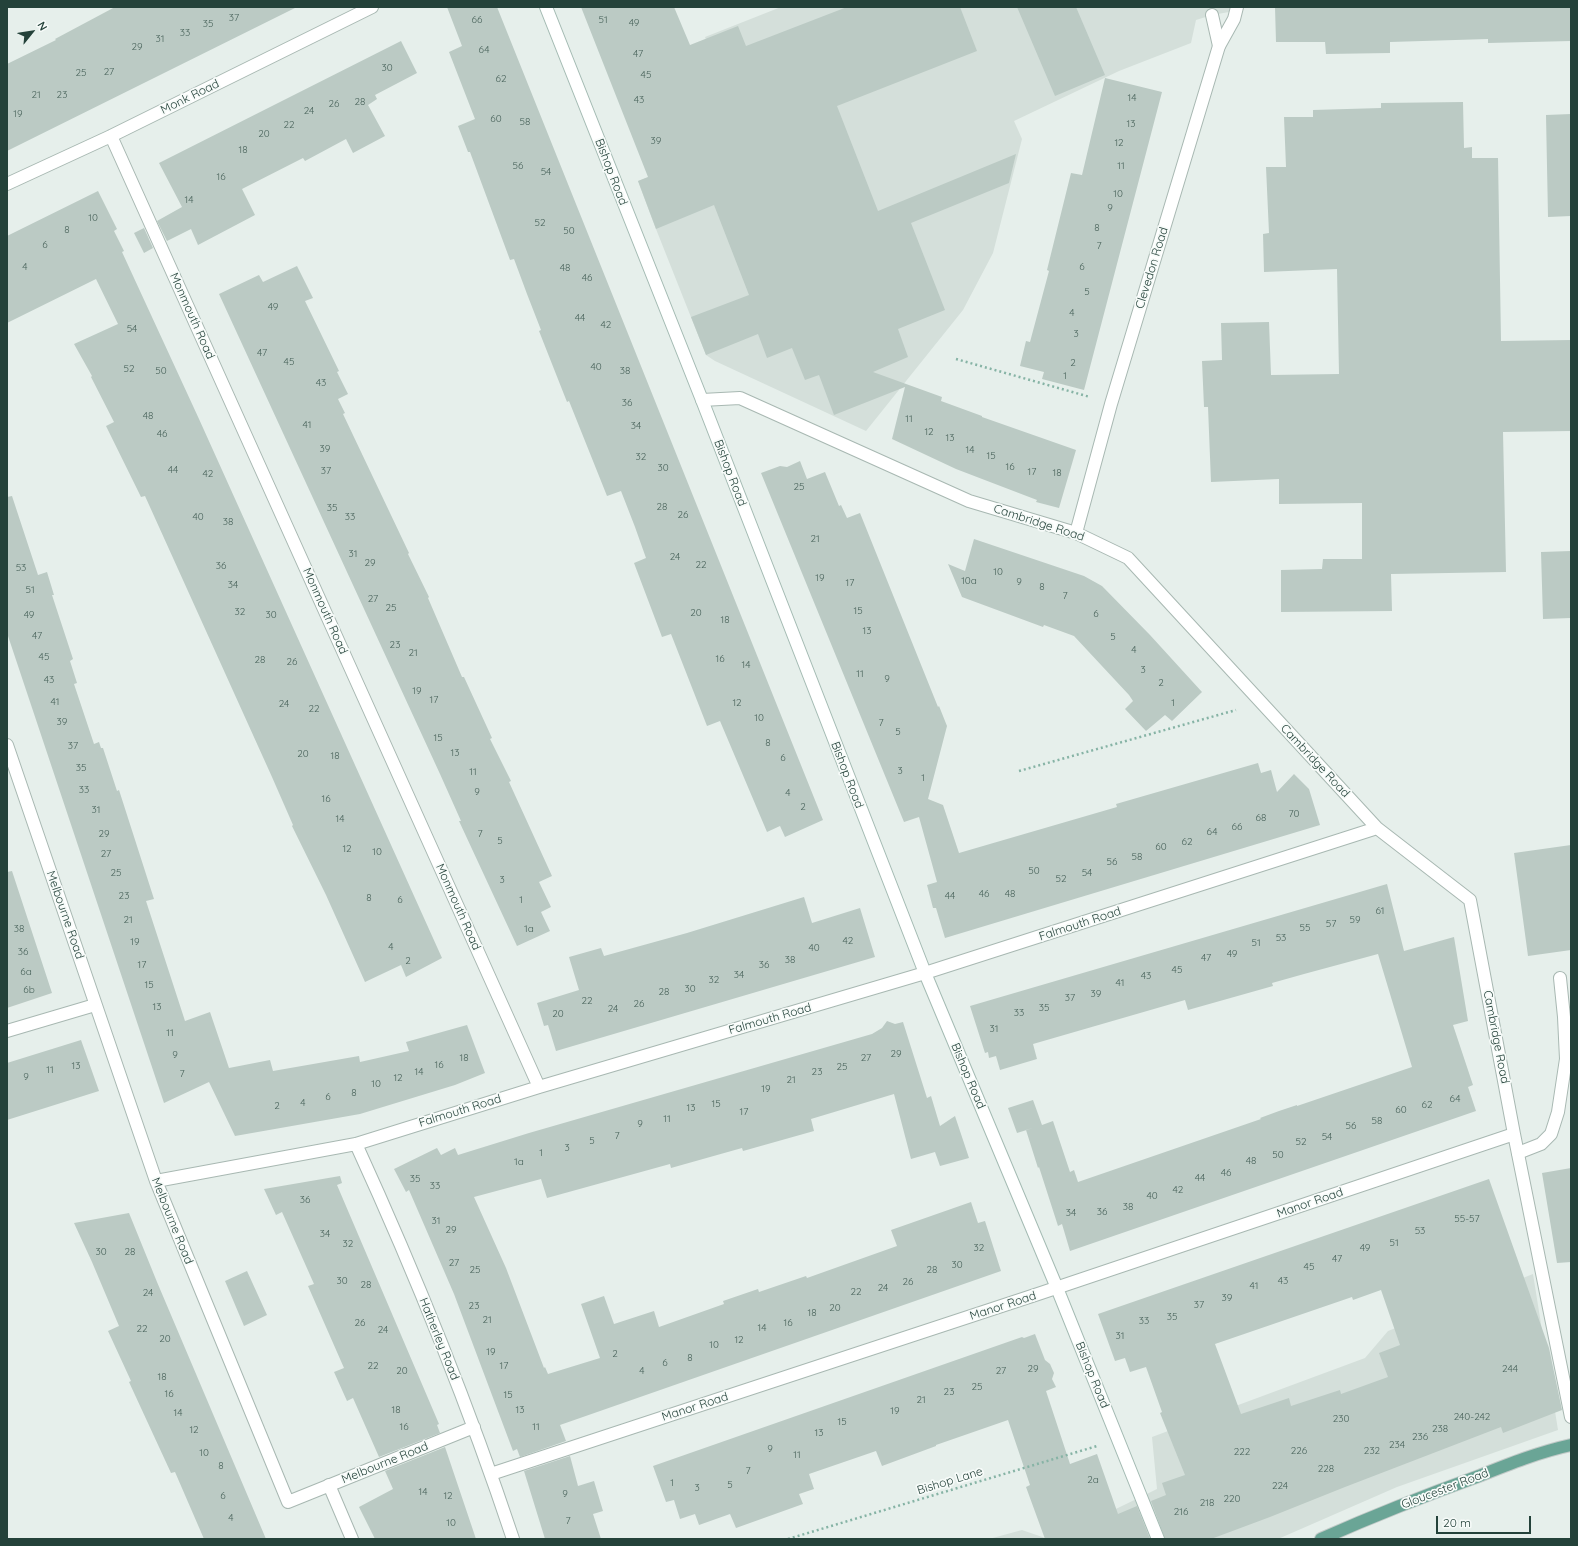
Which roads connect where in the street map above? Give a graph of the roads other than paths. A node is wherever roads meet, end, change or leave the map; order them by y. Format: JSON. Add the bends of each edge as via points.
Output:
{"nodes":[{"id":1,"x":372,"y":7,"type":"edge"},
{"id":2,"x":546,"y":7,"type":"edge"},
{"id":3,"x":1237,"y":7,"type":"edge"},
{"id":4,"x":1212,"y":14,"type":"dead end"},
{"id":5,"x":1219,"y":46,"type":"junction"},
{"id":6,"x":111,"y":136,"type":"junction"},
{"id":7,"x":7,"y":184,"type":"edge"},
{"id":8,"x":702,"y":400,"type":"junction"},
{"id":9,"x":1076,"y":533,"type":"junction"},
{"id":10,"x":7,"y":745,"type":"edge"},
{"id":11,"x":1377,"y":828,"type":"junction"},
{"id":12,"x":925,"y":973,"type":"junction"},
{"id":13,"x":1560,"y":978,"type":"dead end"},
{"id":14,"x":95,"y":1005,"type":"junction"},
{"id":15,"x":7,"y":1031,"type":"edge"},
{"id":16,"x":539,"y":1087,"type":"junction"},
{"id":17,"x":1514,"y":1134,"type":"junction"},
{"id":18,"x":356,"y":1144,"type":"junction"},
{"id":19,"x":1518,"y":1153,"type":"junction"},
{"id":20,"x":156,"y":1181,"type":"junction"},
{"id":21,"x":1057,"y":1288,"type":"junction"},
{"id":22,"x":1571,"y":1417,"type":"edge"},
{"id":23,"x":474,"y":1427,"type":"junction"},
{"id":24,"x":1571,"y":1445,"type":"edge"},
{"id":25,"x":491,"y":1474,"type":"junction"},
{"id":26,"x":329,"y":1485,"type":"junction"},
{"id":27,"x":352,"y":1539,"type":"edge"},
{"id":28,"x":512,"y":1539,"type":"edge"},
{"id":29,"x":1158,"y":1539,"type":"edge"},
{"id":30,"x":1321,"y":1539,"type":"edge"}],
"edges":[{"from":1,"to":6,"type":"street","name":"Monk Road"},
{"from":2,"to":8,"type":"street","name":"Bishop Road"},
{"from":3,"to":5,"type":"street","name":"Clevedon Road","via":[[1234,19]]},
{"from":4,"to":5,"type":"street"},
{"from":5,"to":9,"type":"street","name":"Clevedon Road"},
{"from":6,"to":7,"type":"street","name":"Monk Road"},
{"from":6,"to":16,"type":"street","name":"Monmouth Road"},
{"from":8,"to":9,"type":"street","name":"Cambridge Road","via":[[740,398],[969,501]]},
{"from":8,"to":12,"type":"street","name":"Bishop Road"},
{"from":9,"to":11,"type":"street","name":"Cambridge Road","via":[[1128,558]]},
{"from":10,"to":14,"type":"street","name":"Melbourne Road"},
{"from":11,"to":12,"type":"street","name":"Falmouth Road"},
{"from":11,"to":17,"type":"street","name":"Cambridge Road","via":[[1470,900]]},
{"from":12,"to":16,"type":"street","name":"Falmouth Road"},
{"from":12,"to":21,"type":"street","name":"Bishop Road"},
{"from":13,"to":19,"type":"street","via":[[1566,1059],[1558,1112],[1551,1134],[1541,1144]]},
{"from":14,"to":15,"type":"street"},
{"from":14,"to":20,"type":"street","name":"Melbourne Road"},
{"from":16,"to":18,"type":"street","name":"Falmouth Road"},
{"from":17,"to":19,"type":"street","name":"Cambridge Road"},
{"from":17,"to":21,"type":"street","name":"Manor Road"},
{"from":18,"to":20,"type":"street","name":"Falmouth Road"},
{"from":18,"to":23,"type":"street","name":"Hatherley Road","via":[[394,1228]]},
{"from":19,"to":22,"type":"street","name":"Cambridge Road"},
{"from":20,"to":26,"type":"street","name":"Melbourne Road","via":[[288,1502]]},
{"from":21,"to":25,"type":"street","name":"Manor Road"},
{"from":21,"to":29,"type":"street","name":"Bishop Road"},
{"from":23,"to":25,"type":"street","name":"Hatherley Road"},
{"from":23,"to":26,"type":"street","name":"Melbourne Road"},
{"from":24,"to":30,"type":"main road","name":"Gloucester Road","via":[[1547,1450],[1363,1520]]},
{"from":25,"to":28,"type":"street","name":"Hatherley Road"},
{"from":26,"to":27,"type":"street"}]}
